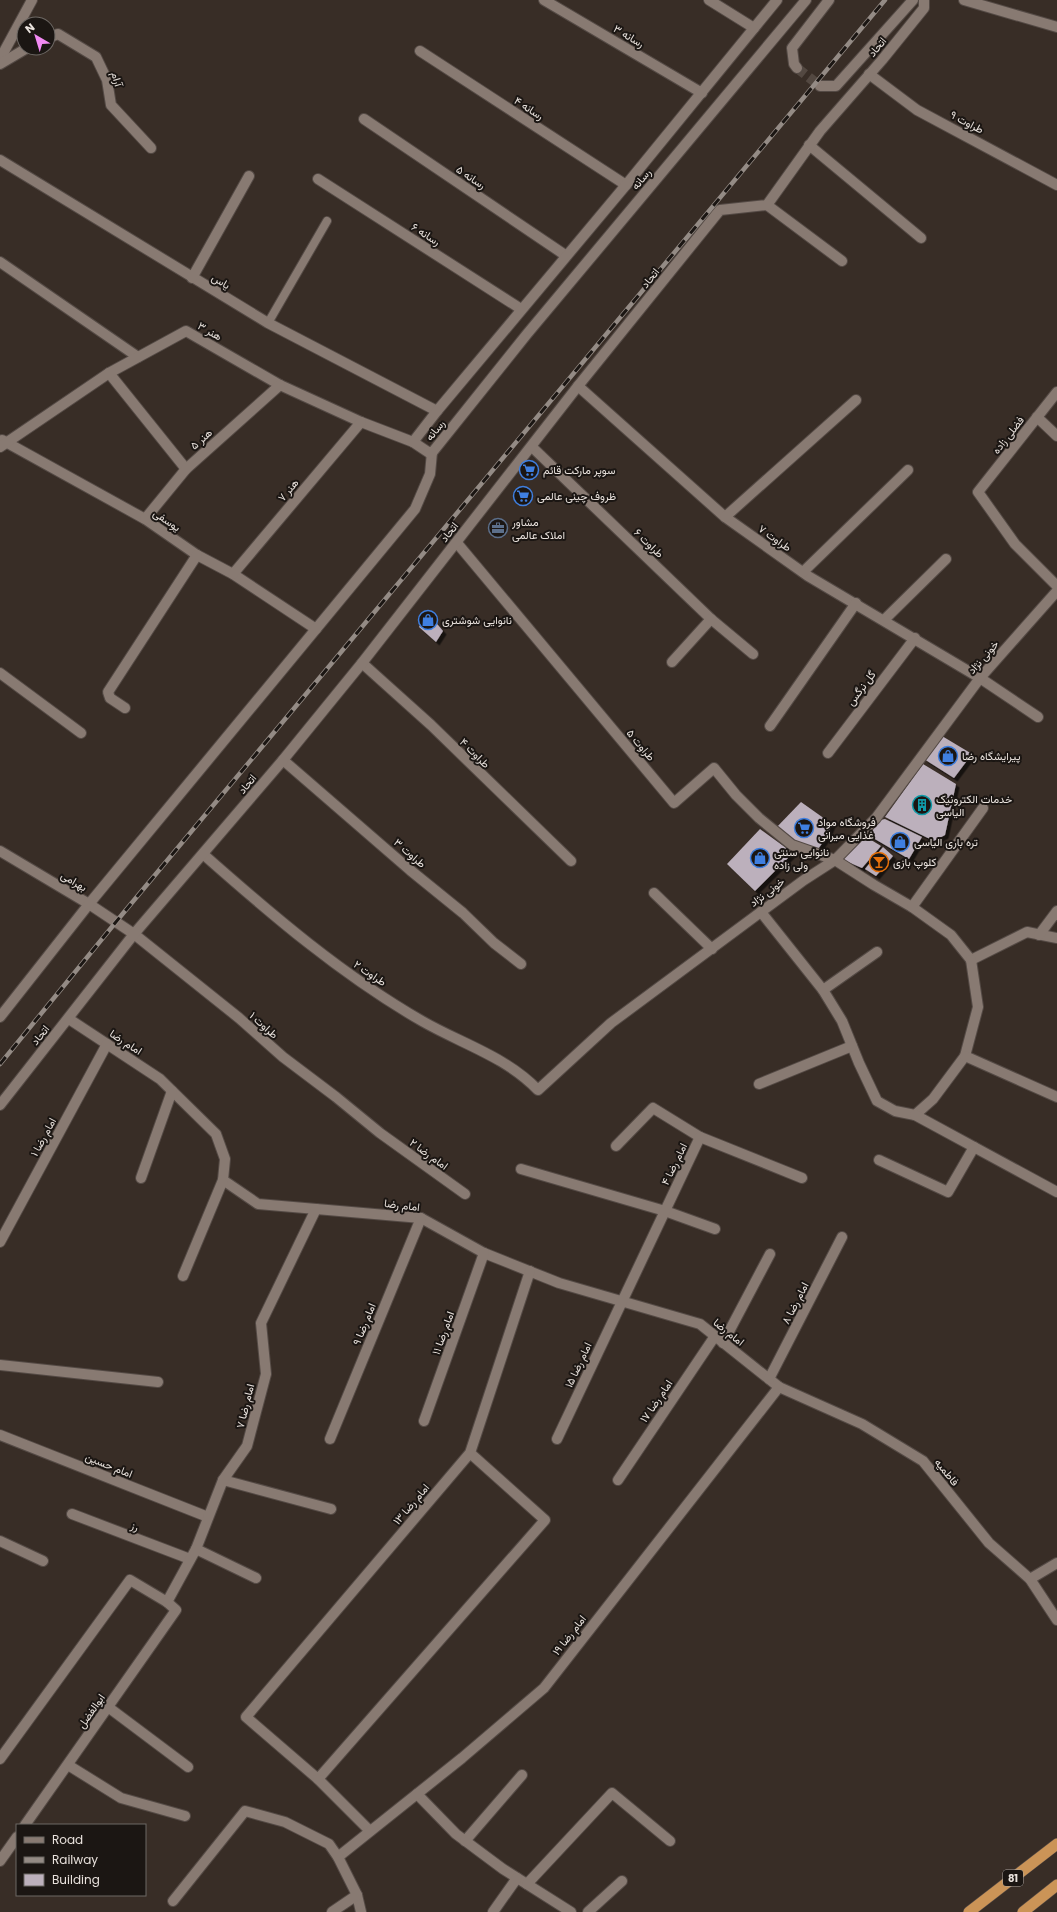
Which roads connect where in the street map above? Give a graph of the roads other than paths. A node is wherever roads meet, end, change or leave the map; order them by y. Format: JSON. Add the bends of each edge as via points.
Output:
{"nodes":[{"id":1,"x":32,"y":0,"type":"edge"},
{"id":2,"x":544,"y":0,"type":"edge"},
{"id":3,"x":709,"y":0,"type":"edge"},
{"id":4,"x":778,"y":0,"type":"edge"},
{"id":5,"x":806,"y":0,"type":"edge"},
{"id":6,"x":830,"y":0,"type":"edge"},
{"id":7,"x":913,"y":0,"type":"edge"},
{"id":8,"x":924,"y":0,"type":"edge"},
{"id":9,"x":964,"y":0,"type":"edge"},
{"id":10,"x":1057,"y":27,"type":"edge"},
{"id":11,"x":754,"y":28,"type":"junction"},
{"id":12,"x":56,"y":35,"type":"edge"},
{"id":13,"x":420,"y":51,"type":"dead end"},
{"id":14,"x":16,"y":55,"type":"edge"},
{"id":15,"x":0,"y":59,"type":"edge"},
{"id":16,"x":0,"y":64,"type":"edge"},
{"id":17,"x":797,"y":68,"type":"tunnel mouth"},
{"id":18,"x":870,"y":74,"type":"junction"},
{"id":19,"x":820,"y":86,"type":"dead end"},
{"id":20,"x":702,"y":93,"type":"junction"},
{"id":21,"x":364,"y":119,"type":"dead end"},
{"id":22,"x":809,"y":145,"type":"junction"},
{"id":23,"x":151,"y":148,"type":"dead end"},
{"id":24,"x":0,"y":160,"type":"edge"},
{"id":25,"x":248,"y":176,"type":"dead end"},
{"id":26,"x":318,"y":179,"type":"dead end"},
{"id":27,"x":626,"y":185,"type":"junction"},
{"id":28,"x":1057,"y":185,"type":"edge"},
{"id":29,"x":767,"y":205,"type":"junction"},
{"id":30,"x":327,"y":221,"type":"dead end"},
{"id":31,"x":921,"y":238,"type":"dead end"},
{"id":32,"x":565,"y":255,"type":"junction"},
{"id":33,"x":842,"y":261,"type":"dead end"},
{"id":34,"x":0,"y":262,"type":"edge"},
{"id":35,"x":192,"y":278,"type":"junction"},
{"id":36,"x":521,"y":309,"type":"junction"},
{"id":37,"x":268,"y":323,"type":"junction"},
{"id":38,"x":138,"y":357,"type":"junction"},
{"id":39,"x":109,"y":373,"type":"junction"},
{"id":40,"x":280,"y":385,"type":"junction"},
{"id":41,"x":578,"y":386,"type":"junction"},
{"id":42,"x":1057,"y":392,"type":"edge"},
{"id":43,"x":856,"y":400,"type":"dead end"},
{"id":44,"x":437,"y":410,"type":"junction"},
{"id":45,"x":1037,"y":417,"type":"junction"},
{"id":46,"x":361,"y":422,"type":"junction"},
{"id":47,"x":1057,"y":436,"type":"edge"},
{"id":48,"x":413,"y":442,"type":"junction"},
{"id":49,"x":2,"y":443,"type":"edge"},
{"id":50,"x":532,"y":447,"type":"junction"},
{"id":51,"x":432,"y":452,"type":"junction"},
{"id":52,"x":186,"y":468,"type":"junction"},
{"id":53,"x":908,"y":470,"type":"dead end"},
{"id":54,"x":725,"y":517,"type":"junction"},
{"id":55,"x":145,"y":519,"type":"junction"},
{"id":56,"x":457,"y":543,"type":"junction"},
{"id":57,"x":197,"y":555,"type":"junction"},
{"id":58,"x":946,"y":560,"type":"dead end"},
{"id":59,"x":803,"y":572,"type":"junction"},
{"id":60,"x":233,"y":574,"type":"junction"},
{"id":61,"x":1057,"y":586,"type":"edge"},
{"id":62,"x":1057,"y":592,"type":"edge"},
{"id":63,"x":856,"y":604,"type":"junction"},
{"id":64,"x":710,"y":619,"type":"junction"},
{"id":65,"x":884,"y":620,"type":"junction"},
{"id":66,"x":316,"y":629,"type":"junction"},
{"id":67,"x":914,"y":638,"type":"junction"},
{"id":68,"x":753,"y":654,"type":"dead end"},
{"id":69,"x":672,"y":662,"type":"dead end"},
{"id":70,"x":362,"y":663,"type":"junction"},
{"id":71,"x":0,"y":673,"type":"edge"},
{"id":72,"x":980,"y":678,"type":"junction"},
{"id":73,"x":125,"y":708,"type":"dead end"},
{"id":74,"x":1038,"y":717,"type":"dead end"},
{"id":75,"x":770,"y":726,"type":"dead end"},
{"id":76,"x":81,"y":733,"type":"dead end"},
{"id":77,"x":828,"y":753,"type":"dead end"},
{"id":78,"x":283,"y":760,"type":"junction"},
{"id":79,"x":983,"y":808,"type":"dead end"},
{"id":80,"x":0,"y":851,"type":"edge"},
{"id":81,"x":203,"y":854,"type":"junction"},
{"id":82,"x":835,"y":860,"type":"junction"},
{"id":83,"x":571,"y":861,"type":"dead end"},
{"id":84,"x":654,"y":893,"type":"dead end"},
{"id":85,"x":89,"y":904,"type":"junction"},
{"id":86,"x":912,"y":907,"type":"junction"},
{"id":87,"x":1057,"y":911,"type":"edge"},
{"id":88,"x":761,"y":912,"type":"junction"},
{"id":89,"x":134,"y":934,"type":"junction"},
{"id":90,"x":1039,"y":934,"type":"junction"},
{"id":91,"x":1057,"y":938,"type":"edge"},
{"id":92,"x":712,"y":949,"type":"junction"},
{"id":93,"x":876,"y":952,"type":"dead end"},
{"id":94,"x":971,"y":960,"type":"junction"},
{"id":95,"x":521,"y":964,"type":"dead end"},
{"id":96,"x":823,"y":990,"type":"junction"},
{"id":97,"x":0,"y":1017,"type":"edge"},
{"id":98,"x":69,"y":1019,"type":"junction"},
{"id":99,"x":107,"y":1044,"type":"junction"},
{"id":100,"x":852,"y":1046,"type":"junction"},
{"id":101,"x":965,"y":1056,"type":"junction"},
{"id":102,"x":759,"y":1084,"type":"dead end"},
{"id":103,"x":538,"y":1090,"type":"joint"},
{"id":104,"x":172,"y":1091,"type":"junction"},
{"id":105,"x":1057,"y":1097,"type":"edge"},
{"id":106,"x":0,"y":1104,"type":"edge"},
{"id":107,"x":915,"y":1115,"type":"junction"},
{"id":108,"x":380,"y":1133,"type":"joint"},
{"id":109,"x":700,"y":1137,"type":"junction"},
{"id":110,"x":616,"y":1146,"type":"dead end"},
{"id":111,"x":974,"y":1147,"type":"junction"},
{"id":112,"x":879,"y":1160,"type":"dead end"},
{"id":113,"x":521,"y":1169,"type":"dead end"},
{"id":114,"x":142,"y":1178,"type":"dead end"},
{"id":115,"x":802,"y":1178,"type":"dead end"},
{"id":116,"x":223,"y":1180,"type":"junction"},
{"id":117,"x":1057,"y":1192,"type":"edge"},
{"id":118,"x":465,"y":1194,"type":"dead end"},
{"id":119,"x":316,"y":1208,"type":"junction"},
{"id":120,"x":665,"y":1210,"type":"junction"},
{"id":121,"x":421,"y":1218,"type":"junction"},
{"id":122,"x":715,"y":1229,"type":"dead end"},
{"id":123,"x":842,"y":1237,"type":"dead end"},
{"id":124,"x":0,"y":1242,"type":"edge"},
{"id":125,"x":484,"y":1253,"type":"junction"},
{"id":126,"x":770,"y":1254,"type":"dead end"},
{"id":127,"x":530,"y":1272,"type":"junction"},
{"id":128,"x":183,"y":1276,"type":"dead end"},
{"id":129,"x":622,"y":1301,"type":"junction"},
{"id":130,"x":715,"y":1336,"type":"junction"},
{"id":131,"x":723,"y":1343,"type":"junction"},
{"id":132,"x":0,"y":1365,"type":"edge"},
{"id":133,"x":769,"y":1379,"type":"junction"},
{"id":134,"x":158,"y":1382,"type":"dead end"},
{"id":135,"x":779,"y":1387,"type":"junction"},
{"id":136,"x":424,"y":1421,"type":"dead end"},
{"id":137,"x":0,"y":1435,"type":"edge"},
{"id":138,"x":330,"y":1439,"type":"dead end"},
{"id":139,"x":557,"y":1439,"type":"dead end"},
{"id":140,"x":470,"y":1453,"type":"junction"},
{"id":141,"x":223,"y":1480,"type":"junction"},
{"id":142,"x":618,"y":1480,"type":"dead end"},
{"id":143,"x":331,"y":1509,"type":"dead end"},
{"id":144,"x":72,"y":1514,"type":"dead end"},
{"id":145,"x":208,"y":1517,"type":"junction"},
{"id":146,"x":0,"y":1541,"type":"edge"},
{"id":147,"x":196,"y":1549,"type":"junction"},
{"id":148,"x":190,"y":1559,"type":"junction"},
{"id":149,"x":43,"y":1561,"type":"dead end"},
{"id":150,"x":1057,"y":1563,"type":"edge"},
{"id":151,"x":256,"y":1578,"type":"dead end"},
{"id":152,"x":1030,"y":1579,"type":"junction"},
{"id":153,"x":167,"y":1602,"type":"junction"},
{"id":154,"x":1057,"y":1620,"type":"edge"},
{"id":155,"x":108,"y":1707,"type":"junction"},
{"id":156,"x":0,"y":1759,"type":"edge"},
{"id":157,"x":68,"y":1765,"type":"junction"},
{"id":158,"x":188,"y":1767,"type":"dead end"},
{"id":159,"x":522,"y":1775,"type":"dead end"},
{"id":160,"x":318,"y":1779,"type":"junction"},
{"id":161,"x":417,"y":1794,"type":"junction"},
{"id":162,"x":185,"y":1816,"type":"dead end"},
{"id":163,"x":26,"y":1824,"type":"edge"},
{"id":164,"x":370,"y":1831,"type":"junction"},
{"id":165,"x":16,"y":1837,"type":"edge"},
{"id":166,"x":465,"y":1841,"type":"junction"},
{"id":167,"x":670,"y":1841,"type":"dead end"},
{"id":168,"x":1057,"y":1844,"type":"edge"},
{"id":169,"x":338,"y":1857,"type":"junction"},
{"id":170,"x":0,"y":1861,"type":"edge"},
{"id":171,"x":517,"y":1878,"type":"junction"},
{"id":172,"x":622,"y":1881,"type":"dead end"},
{"id":173,"x":527,"y":1884,"type":"junction"},
{"id":174,"x":1057,"y":1885,"type":"edge"},
{"id":175,"x":357,"y":1895,"type":"junction"},
{"id":176,"x":173,"y":1901,"type":"dead end"},
{"id":177,"x":332,"y":1912,"type":"edge"},
{"id":178,"x":361,"y":1912,"type":"edge"},
{"id":179,"x":493,"y":1912,"type":"edge"},
{"id":180,"x":571,"y":1912,"type":"edge"},
{"id":181,"x":588,"y":1912,"type":"edge"},
{"id":182,"x":969,"y":1912,"type":"edge"},
{"id":183,"x":1022,"y":1912,"type":"edge"}],
"edges":[{"from":1,"to":15,"type":"street"},
{"from":2,"to":20,"type":"street","name":"رسانه ۳"},
{"from":3,"to":11,"type":"street"},
{"from":4,"to":11,"type":"street","name":"رسانه"},
{"from":5,"to":51,"type":"street","name":"رسانه","via":[[527,334]]},
{"from":6,"to":17,"type":"street","via":[[792,48]]},
{"from":7,"to":19,"type":"street","via":[[836,86]]},
{"from":8,"to":18,"type":"street","name":"اتحاد","via":[[924,8]]},
{"from":9,"to":10,"type":"street"},
{"from":11,"to":20,"type":"street","name":"رسانه"},
{"from":12,"to":23,"type":"street","name":"آرام","via":[[96,57],[107,80],[111,105]]},
{"from":13,"to":27,"type":"street","name":"رسانه ۴"},
{"from":14,"to":16,"type":"street"},
{"from":18,"to":22,"type":"street","name":"اتحاد"},
{"from":18,"to":28,"type":"street","name":"طراوت ۹","via":[[917,110]]},
{"from":20,"to":27,"type":"street","name":"رسانه"},
{"from":21,"to":32,"type":"street","name":"رسانه ۵"},
{"from":22,"to":29,"type":"street","name":"اتحاد"},
{"from":22,"to":31,"type":"street"},
{"from":24,"to":35,"type":"street","name":"یاس"},
{"from":25,"to":35,"type":"street"},
{"from":26,"to":36,"type":"street","name":"رسانه ۶"},
{"from":27,"to":32,"type":"street","name":"رسانه"},
{"from":29,"to":33,"type":"street"},
{"from":29,"to":41,"type":"street","name":"اتحاد","via":[[720,210]]},
{"from":30,"to":37,"type":"lane"},
{"from":32,"to":36,"type":"street","name":"رسانه"},
{"from":34,"to":38,"type":"street"},
{"from":35,"to":37,"type":"street","name":"یاس"},
{"from":36,"to":44,"type":"street","name":"رسانه"},
{"from":37,"to":44,"type":"street","name":"یاس"},
{"from":38,"to":39,"type":"street","name":"هنر ۳"},
{"from":38,"to":40,"type":"street","name":"هنر ۳","via":[[186,331]]},
{"from":39,"to":49,"type":"street","name":"هنر ۳"},
{"from":39,"to":52,"type":"street"},
{"from":40,"to":46,"type":"street","name":"هنر ۳"},
{"from":40,"to":52,"type":"street","name":"هنر ۵"},
{"from":41,"to":50,"type":"street","name":"اتحاد"},
{"from":41,"to":54,"type":"street","name":"طراوت ۷"},
{"from":42,"to":45,"type":"street","name":"فضلی زاده"},
{"from":43,"to":54,"type":"street"},
{"from":44,"to":48,"type":"street","name":"رسانه"},
{"from":45,"to":47,"type":"street"},
{"from":45,"to":61,"type":"street","name":"فضلی زاده","via":[[978,492],[1015,544]]},
{"from":46,"to":48,"type":"street","name":"هنر ۳"},
{"from":46,"to":60,"type":"street","name":"هنر ۷"},
{"from":48,"to":51,"type":"street","name":"رسانه","via":[[431,454]]},
{"from":49,"to":55,"type":"street","name":"یوسفی"},
{"from":50,"to":56,"type":"street","name":"اتحاد"},
{"from":50,"to":64,"type":"street","name":"طراوت ۶"},
{"from":51,"to":66,"type":"street","via":[[430,474],[414,509]]},
{"from":52,"to":55,"type":"street","name":"هنر ۵"},
{"from":53,"to":59,"type":"street"},
{"from":54,"to":59,"type":"street","name":"طراوت ۷"},
{"from":55,"to":57,"type":"street","name":"یوسفی"},
{"from":56,"to":70,"type":"street","name":"اتحاد"},
{"from":56,"to":82,"type":"street","name":"طراوت ۵","via":[[674,803],[714,768],[759,818],[792,846]]},
{"from":57,"to":60,"type":"street","name":"یوسفی"},
{"from":57,"to":73,"type":"street","via":[[108,692],[110,698]]},
{"from":58,"to":65,"type":"street"},
{"from":59,"to":63,"type":"street","name":"طراوت ۷"},
{"from":60,"to":66,"type":"street","name":"یوسفی"},
{"from":62,"to":72,"type":"street","name":"خونی نژاد"},
{"from":63,"to":65,"type":"street","name":"طراوت ۷"},
{"from":63,"to":75,"type":"street"},
{"from":64,"to":68,"type":"street","name":"طراوت ۶"},
{"from":64,"to":69,"type":"street"},
{"from":65,"to":67,"type":"street","name":"طراوت ۷"},
{"from":66,"to":85,"type":"street"},
{"from":67,"to":72,"type":"street","name":"طراوت ۷"},
{"from":67,"to":77,"type":"street","name":"گل نرگس"},
{"from":70,"to":78,"type":"street","name":"اتحاد"},
{"from":70,"to":83,"type":"street","name":"طراوت ۴","via":[[431,725]]},
{"from":71,"to":76,"type":"street"},
{"from":72,"to":74,"type":"street","name":"طراوت ۷"},
{"from":72,"to":82,"type":"street","name":"خونی نژاد","via":[[876,818]]},
{"from":78,"to":81,"type":"street","name":"اتحاد"},
{"from":78,"to":95,"type":"street","name":"طراوت ۳","via":[[463,913],[494,944]]},
{"from":79,"to":86,"type":"street"},
{"from":80,"to":85,"type":"street","name":"بهرامی"},
{"from":81,"to":89,"type":"street","name":"اتحاد"},
{"from":81,"to":103,"type":"street","name":"طراوت ۲","via":[[313,948],[364,984],[422,1022],[524,1076]]},
{"from":82,"to":86,"type":"street"},
{"from":82,"to":88,"type":"street","name":"خونی نژاد"},
{"from":84,"to":92,"type":"street"},
{"from":85,"to":89,"type":"street","name":"بهرامی"},
{"from":85,"to":97,"type":"street"},
{"from":86,"to":94,"type":"street","via":[[951,935]]},
{"from":87,"to":90,"type":"street"},
{"from":88,"to":92,"type":"street","name":"خونی نژاد"},
{"from":88,"to":96,"type":"street"},
{"from":89,"to":98,"type":"street","name":"اتحاد"},
{"from":89,"to":108,"type":"street","name":"طراوت ۱"},
{"from":90,"to":91,"type":"street"},
{"from":90,"to":94,"type":"street","via":[[1027,932]]},
{"from":92,"to":103,"type":"street","name":"خونی نژاد","via":[[611,1023]]},
{"from":93,"to":96,"type":"street"},
{"from":94,"to":101,"type":"street","via":[[978,1007]]},
{"from":96,"to":100,"type":"street","via":[[842,1021]]},
{"from":98,"to":99,"type":"street","name":"امام رضا"},
{"from":98,"to":106,"type":"street","name":"اتحاد"},
{"from":99,"to":104,"type":"street","name":"امام رضا","via":[[160,1079]]},
{"from":99,"to":124,"type":"street","name":"امام رضا ۱"},
{"from":100,"to":102,"type":"street"},
{"from":100,"to":107,"type":"street","via":[[877,1101],[895,1111]]},
{"from":101,"to":105,"type":"street"},
{"from":101,"to":107,"type":"street","via":[[934,1099]]},
{"from":104,"to":114,"type":"street"},
{"from":104,"to":116,"type":"street","name":"امام رضا","via":[[216,1134],[225,1159]]},
{"from":107,"to":111,"type":"street"},
{"from":108,"to":118,"type":"street","name":"امام رضا ۲"},
{"from":109,"to":110,"type":"street","via":[[654,1108]]},
{"from":109,"to":115,"type":"street","name":"امام رضا ۴"},
{"from":109,"to":120,"type":"street","name":"امام رضا ۴"},
{"from":111,"to":112,"type":"street","via":[[948,1192]]},
{"from":111,"to":117,"type":"street"},
{"from":113,"to":120,"type":"street"},
{"from":116,"to":119,"type":"street","name":"امام رضا","via":[[258,1204]]},
{"from":116,"to":128,"type":"street"},
{"from":119,"to":121,"type":"street","name":"امام رضا"},
{"from":119,"to":141,"type":"street","name":"امام رضا ۷","via":[[261,1323],[266,1374],[248,1446]]},
{"from":120,"to":122,"type":"street"},
{"from":120,"to":129,"type":"street","name":"امام رضا ۴"},
{"from":121,"to":125,"type":"street","name":"امام رضا"},
{"from":121,"to":138,"type":"street","name":"امام رضا ۹"},
{"from":123,"to":133,"type":"street","name":"امام رضا ۸"},
{"from":125,"to":127,"type":"street","name":"امام رضا"},
{"from":125,"to":136,"type":"street","name":"امام رضا ۱۱"},
{"from":126,"to":131,"type":"street"},
{"from":127,"to":129,"type":"street","name":"امام رضا"},
{"from":127,"to":140,"type":"street","name":"امام رضا ۱۳"},
{"from":129,"to":130,"type":"street","name":"امام رضا","via":[[700,1324]]},
{"from":129,"to":139,"type":"street","name":"امام رضا ۱۵"},
{"from":130,"to":131,"type":"street","name":"امام رضا"},
{"from":130,"to":142,"type":"street","name":"امام رضا ۱۷"},
{"from":131,"to":133,"type":"street","name":"امام رضا"},
{"from":132,"to":134,"type":"street"},
{"from":133,"to":135,"type":"street","name":"امام رضا"},
{"from":135,"to":152,"type":"street","name":"فاطمیه","via":[[862,1424],[923,1461],[989,1543]]},
{"from":135,"to":161,"type":"street","name":"امام رضا ۱۹","via":[[544,1688]]},
{"from":137,"to":145,"type":"street","name":"امام حسین"},
{"from":140,"to":160,"type":"street","name":"امام رضا ۱۳","via":[[246,1717]]},
{"from":140,"to":160,"type":"street","via":[[545,1520]]},
{"from":141,"to":143,"type":"street"},
{"from":141,"to":145,"type":"street","name":"امام رضا ۷"},
{"from":144,"to":148,"type":"street","name":"رز"},
{"from":145,"to":147,"type":"street","name":"امام رضا ۷"},
{"from":146,"to":149,"type":"street"},
{"from":147,"to":148,"type":"street","name":"امام رضا ۷"},
{"from":147,"to":151,"type":"street"},
{"from":148,"to":153,"type":"street","name":"امام رضا ۷"},
{"from":150,"to":152,"type":"street"},
{"from":152,"to":154,"type":"street","name":"فاطمیه"},
{"from":153,"to":155,"type":"street","name":"ابوالفضل","via":[[176,1610]]},
{"from":153,"to":156,"type":"street","via":[[130,1580]]},
{"from":155,"to":157,"type":"street","name":"ابوالفضل"},
{"from":155,"to":158,"type":"street"},
{"from":157,"to":162,"type":"street","via":[[121,1798]]},
{"from":157,"to":163,"type":"street","name":"ابوالفضل"},
{"from":159,"to":166,"type":"street"},
{"from":160,"to":164,"type":"street"},
{"from":161,"to":164,"type":"street","name":"امام رضا ۱۹"},
{"from":161,"to":166,"type":"street"},
{"from":164,"to":169,"type":"street","name":"امام رضا ۱۹"},
{"from":165,"to":170,"type":"street"},
{"from":166,"to":171,"type":"street"},
{"from":167,"to":173,"type":"street","via":[[612,1792]]},
{"from":168,"to":182,"type":"highway","number":"81"},
{"from":169,"to":175,"type":"street"},
{"from":169,"to":176,"type":"street","via":[[329,1844],[286,1822],[245,1811]]},
{"from":171,"to":173,"type":"street"},
{"from":171,"to":179,"type":"street"},
{"from":172,"to":181,"type":"street"},
{"from":173,"to":180,"type":"street"},
{"from":174,"to":183,"type":"highway"},
{"from":175,"to":177,"type":"street"},
{"from":175,"to":178,"type":"street"}]}
